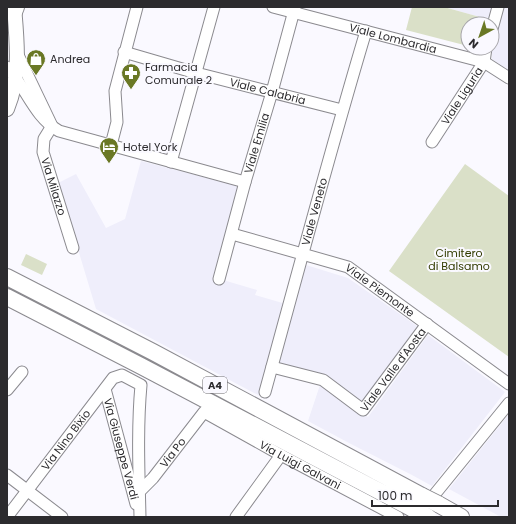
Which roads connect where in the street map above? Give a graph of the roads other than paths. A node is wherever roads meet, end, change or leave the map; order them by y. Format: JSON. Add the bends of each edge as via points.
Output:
{"nodes":[{"id":1,"x":137,"y":7,"type":"edge"},
{"id":2,"x":214,"y":7,"type":"edge"},
{"id":3,"x":273,"y":7,"type":"edge"},
{"id":4,"x":15,"y":9,"type":"edge"},
{"id":5,"x":294,"y":10,"type":"edge"},
{"id":6,"x":366,"y":31,"type":"junction"},
{"id":7,"x":124,"y":52,"type":"junction"},
{"id":8,"x":18,"y":55,"type":"junction"},
{"id":9,"x":485,"y":56,"type":"edge"},
{"id":10,"x":484,"y":62,"type":"junction"},
{"id":11,"x":7,"y":67,"type":"edge"},
{"id":12,"x":196,"y":72,"type":"junction"},
{"id":13,"x":509,"y":78,"type":"edge"},
{"id":14,"x":12,"y":81,"type":"edge"},
{"id":15,"x":272,"y":92,"type":"junction"},
{"id":16,"x":7,"y":109,"type":"edge"},
{"id":17,"x":342,"y":110,"type":"junction"},
{"id":18,"x":52,"y":126,"type":"junction"},
{"id":19,"x":432,"y":142,"type":"dead end"},
{"id":20,"x":110,"y":145,"type":"junction"},
{"id":21,"x":171,"y":162,"type":"junction"},
{"id":22,"x":245,"y":182,"type":"junction"},
{"id":23,"x":232,"y":234,"type":"junction"},
{"id":24,"x":73,"y":248,"type":"dead end"},
{"id":25,"x":303,"y":254,"type":"junction"},
{"id":26,"x":7,"y":277,"type":"edge"},
{"id":27,"x":219,"y":279,"type":"dead end"},
{"id":28,"x":7,"y":297,"type":"edge"},
{"id":29,"x":428,"y":324,"type":"junction"},
{"id":30,"x":272,"y":367,"type":"junction"},
{"id":31,"x":22,"y":372,"type":"dead end"},
{"id":32,"x":509,"y":384,"type":"edge"},
{"id":33,"x":105,"y":389,"type":"junction"},
{"id":34,"x":7,"y":390,"type":"edge"},
{"id":35,"x":265,"y":392,"type":"dead end"},
{"id":36,"x":509,"y":403,"type":"edge"},
{"id":37,"x":204,"y":412,"type":"joint"},
{"id":38,"x":281,"y":455,"type":"junction"},
{"id":39,"x":139,"y":470,"type":"junction"},
{"id":40,"x":157,"y":472,"type":"junction"},
{"id":41,"x":7,"y":475,"type":"edge"},
{"id":42,"x":27,"y":491,"type":"junction"},
{"id":43,"x":139,"y":492,"type":"junction"},
{"id":44,"x":415,"y":513,"type":"edge"},
{"id":45,"x":7,"y":517,"type":"edge"},
{"id":46,"x":62,"y":517,"type":"edge"},
{"id":47,"x":139,"y":517,"type":"edge"},
{"id":48,"x":236,"y":517,"type":"edge"},
{"id":49,"x":398,"y":517,"type":"edge"},
{"id":50,"x":428,"y":517,"type":"edge"},
{"id":51,"x":461,"y":517,"type":"edge"}],
"edges":[{"from":1,"to":7,"type":"street"},
{"from":2,"to":12,"type":"street"},
{"from":3,"to":5,"type":"street","name":"Viale Lombardia"},
{"from":4,"to":8,"type":"main road"},
{"from":5,"to":6,"type":"street","name":"Viale Lombardia"},
{"from":5,"to":15,"type":"street","name":"Viale Emilia"},
{"from":6,"to":10,"type":"street","name":"Viale Lombardia"},
{"from":6,"to":17,"type":"street","name":"Viale Veneto"},
{"from":7,"to":12,"type":"street","name":"Viale Calabria"},
{"from":7,"to":20,"type":"street","via":[[115,90],[117,122]]},
{"from":8,"to":14,"type":"main road"},
{"from":8,"to":18,"type":"street"},
{"from":9,"to":10,"type":"street","name":"Viale Liguria"},
{"from":10,"to":13,"type":"street","name":"Viale Lombardia"},
{"from":10,"to":19,"type":"street","name":"Viale Liguria"},
{"from":11,"to":14,"type":"street"},
{"from":12,"to":15,"type":"street","name":"Viale Calabria"},
{"from":12,"to":21,"type":"street"},
{"from":14,"to":16,"type":"main road","via":[[12,96]]},
{"from":14,"to":18,"type":"street"},
{"from":15,"to":17,"type":"street","name":"Viale Calabria"},
{"from":15,"to":22,"type":"street","name":"Viale Emilia"},
{"from":17,"to":25,"type":"street","name":"Viale Veneto"},
{"from":18,"to":20,"type":"street","via":[[65,134]]},
{"from":18,"to":24,"type":"street","name":"Via Milazzo","via":[[45,136],[43,152]]},
{"from":20,"to":21,"type":"street"},
{"from":21,"to":22,"type":"street"},
{"from":22,"to":23,"type":"street","name":"Viale Emilia"},
{"from":23,"to":25,"type":"street","name":"Viale Piemonte"},
{"from":23,"to":27,"type":"street","name":"Viale Emilia"},
{"from":25,"to":29,"type":"street","name":"Viale Piemonte","via":[[348,268]]},
{"from":25,"to":30,"type":"street","name":"Viale Veneto"},
{"from":26,"to":51,"type":"highway","number":"A4","bridge":true},
{"from":28,"to":44,"type":"highway","number":"A4","via":[[142,366]]},
{"from":29,"to":30,"type":"street","name":"Viale Valle d'Aosta","via":[[363,410],[323,380]]},
{"from":29,"to":32,"type":"street","name":"Viale Piemonte"},
{"from":30,"to":35,"type":"street","name":"Viale Veneto"},
{"from":31,"to":34,"type":"street"},
{"from":33,"to":39,"type":"street","name":"Via Giuseppe Verdi","via":[[113,378],[122,375],[141,385]]},
{"from":33,"to":42,"type":"street","name":"Via Nino Bixio"},
{"from":33,"to":47,"type":"street","name":"Via Giuseppe Verdi"},
{"from":36,"to":44,"type":"street"},
{"from":37,"to":38,"type":"street","name":"Via Luigi Galvani"},
{"from":37,"to":40,"type":"street","name":"Via Po"},
{"from":38,"to":48,"type":"street"},
{"from":38,"to":49,"type":"street","name":"Via Luigi Galvani"},
{"from":39,"to":40,"type":"street","via":[[148,476]]},
{"from":39,"to":43,"type":"street","name":"Via Giuseppe Verdi"},
{"from":40,"to":43,"type":"street","name":"Via Po"},
{"from":41,"to":42,"type":"street"},
{"from":42,"to":45,"type":"street","name":"Via Nino Bixio"},
{"from":42,"to":46,"type":"street"},
{"from":43,"to":47,"type":"street","name":"Via Giuseppe Verdi"},
{"from":44,"to":50,"type":"highway","number":"A4","bridge":true}]}
